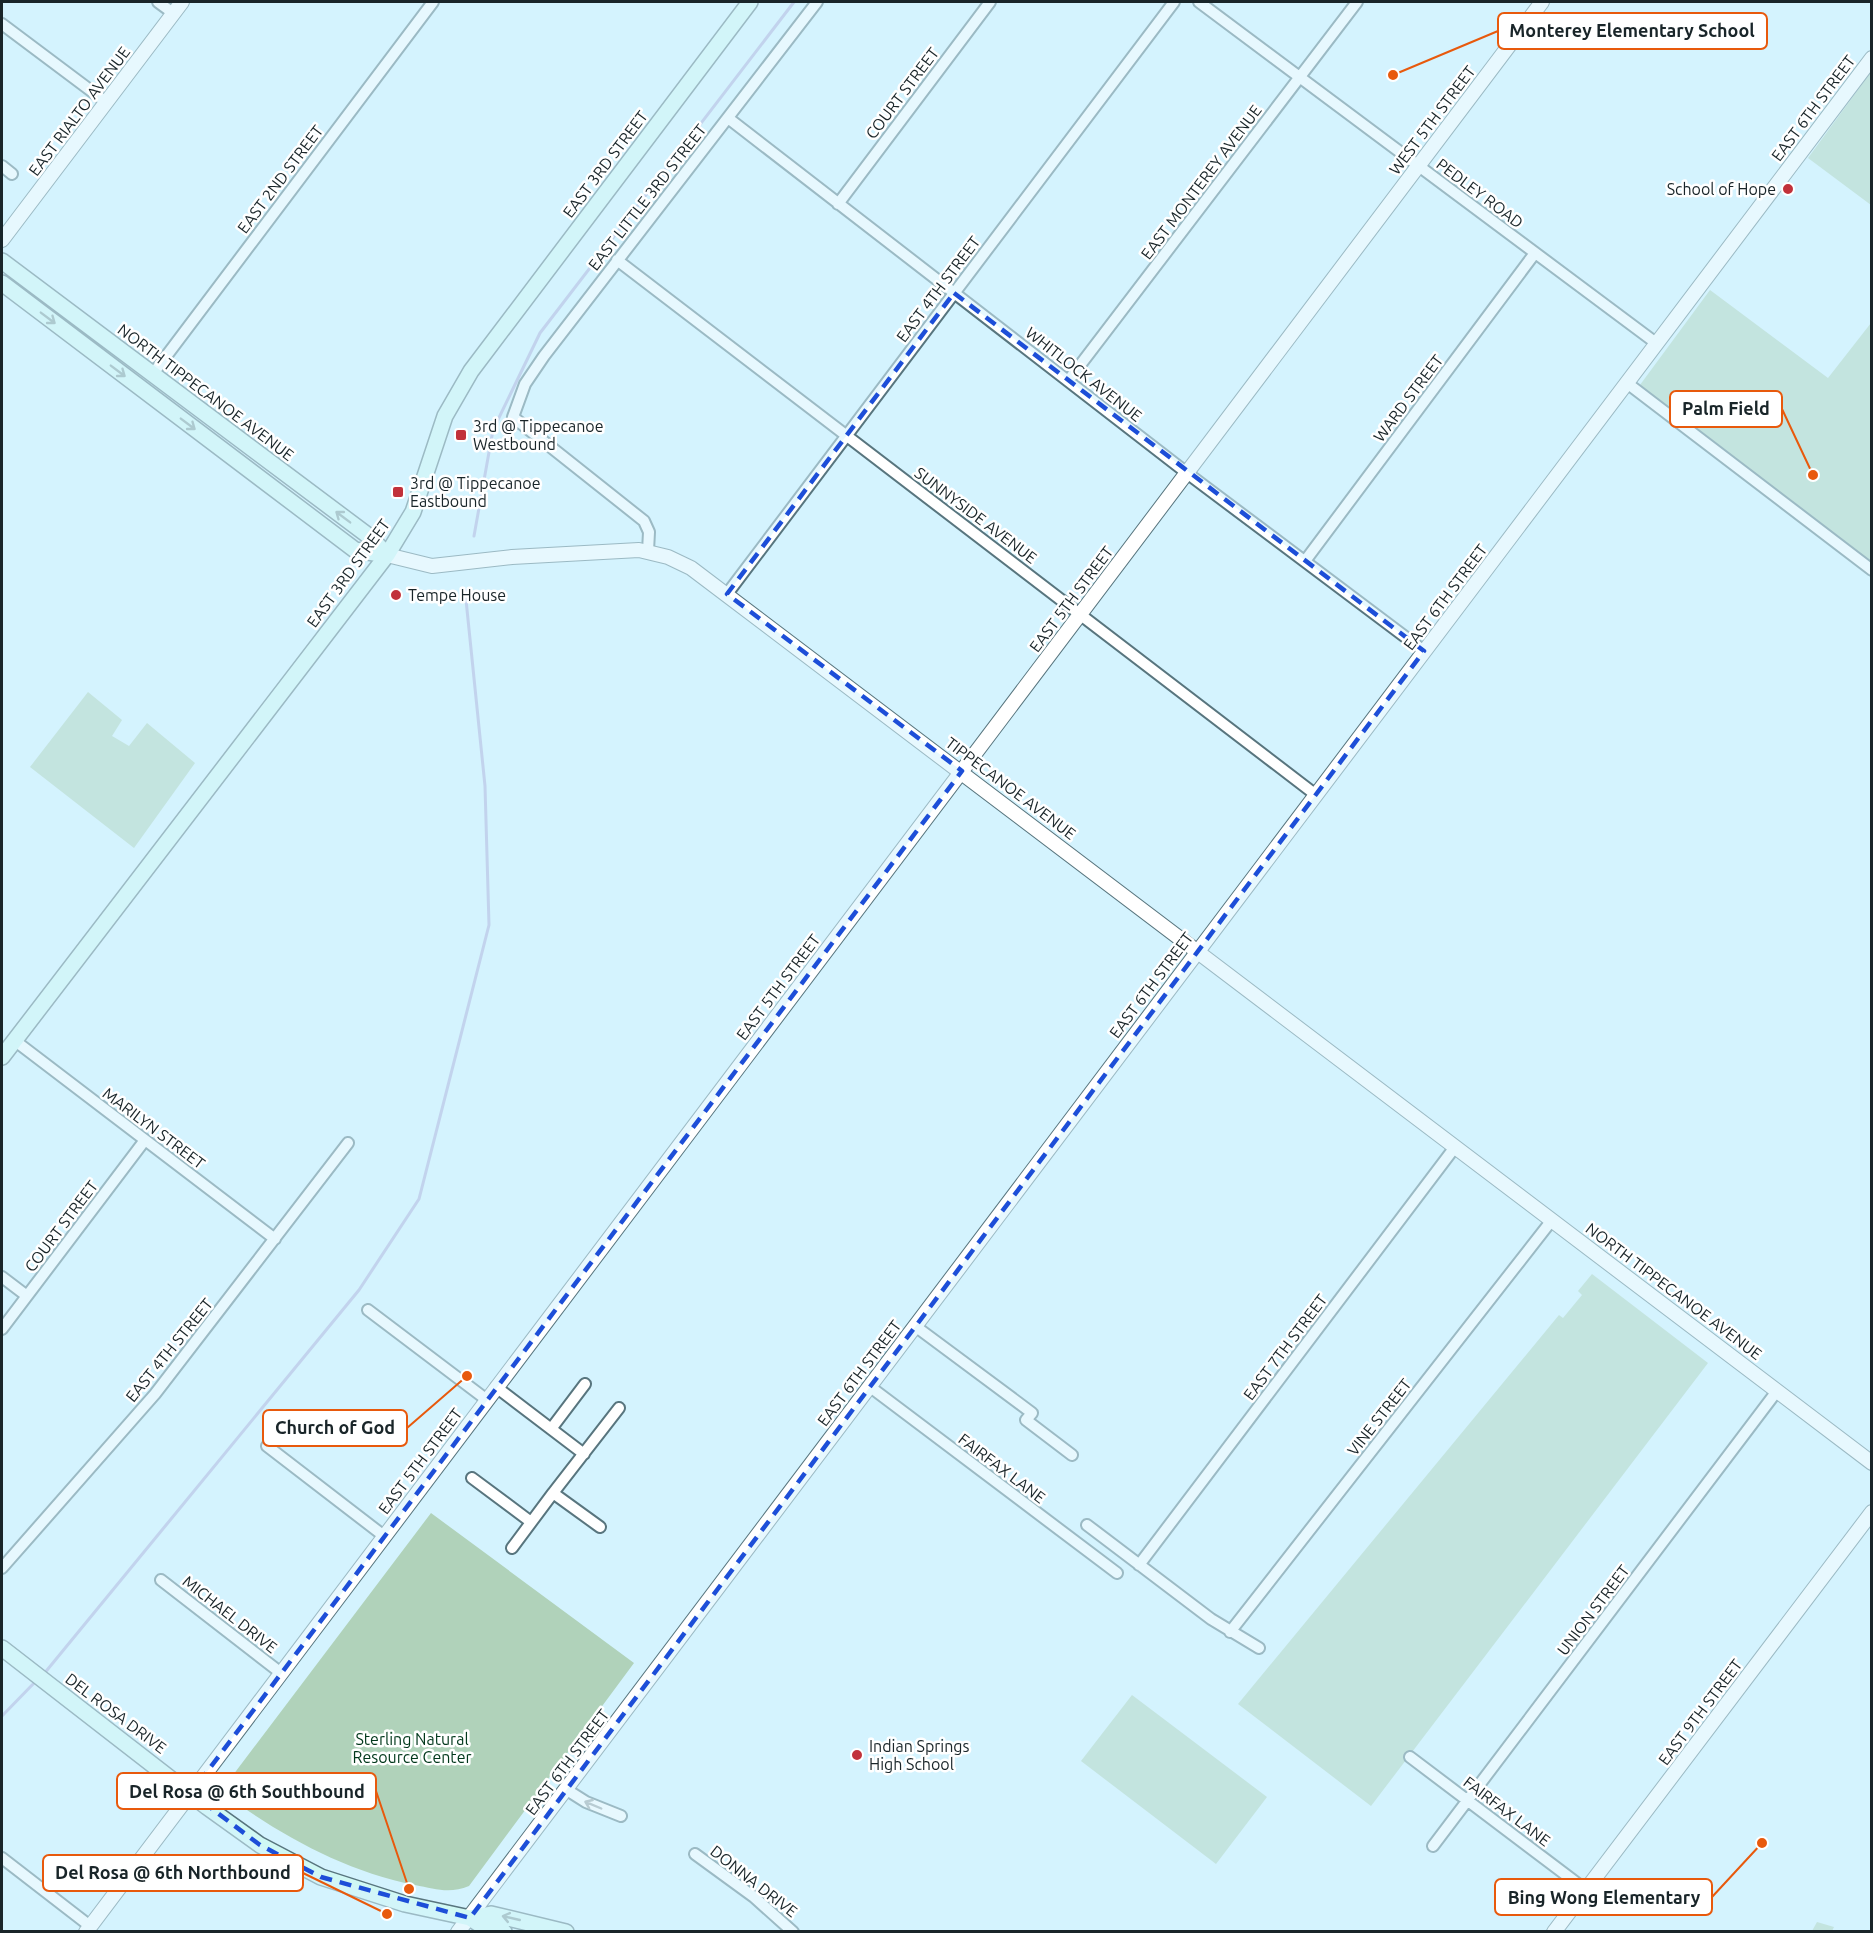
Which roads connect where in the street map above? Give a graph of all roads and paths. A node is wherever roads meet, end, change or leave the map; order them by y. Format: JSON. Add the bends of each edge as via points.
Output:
{"nodes":[{"id":1,"x":158,"y":2,"type":"edge"},
{"id":2,"x":433,"y":2,"type":"edge"},
{"id":3,"x":750,"y":2,"type":"edge"},
{"id":4,"x":817,"y":2,"type":"edge"},
{"id":5,"x":990,"y":2,"type":"edge"},
{"id":6,"x":1174,"y":2,"type":"edge"},
{"id":7,"x":1199,"y":2,"type":"edge"},
{"id":8,"x":1357,"y":2,"type":"edge"},
{"id":9,"x":1542,"y":2,"type":"edge"},
{"id":10,"x":178,"y":7,"type":"edge"},
{"id":11,"x":2,"y":24,"type":"edge"},
{"id":12,"x":1872,"y":58,"type":"edge"},
{"id":13,"x":1299,"y":76,"type":"junction"},
{"id":14,"x":106,"y":102,"type":"junction"},
{"id":15,"x":728,"y":118,"type":"junction"},
{"id":16,"x":1418,"y":165,"type":"junction"},
{"id":17,"x":2,"y":166,"type":"edge"},
{"id":18,"x":12,"y":174,"type":"dead end"},
{"id":19,"x":1392,"y":201,"type":"joint"},
{"id":20,"x":838,"y":204,"type":"junction"},
{"id":21,"x":2,"y":240,"type":"edge"},
{"id":22,"x":1535,"y":253,"type":"junction"},
{"id":23,"x":617,"y":260,"type":"junction"},
{"id":24,"x":2,"y":261,"type":"edge"},
{"id":25,"x":2,"y":283,"type":"edge"},
{"id":26,"x":954,"y":293,"type":"junction"},
{"id":27,"x":1656,"y":343,"type":"junction"},
{"id":28,"x":152,"y":375,"type":"junction"},
{"id":29,"x":1068,"y":381,"type":"junction"},
{"id":30,"x":1627,"y":383,"type":"junction"},
{"id":31,"x":141,"y":388,"type":"junction"},
{"id":32,"x":847,"y":435,"type":"junction"},
{"id":33,"x":1187,"y":473,"type":"junction"},
{"id":34,"x":648,"y":551,"type":"junction"},
{"id":35,"x":387,"y":555,"type":"junction"},
{"id":36,"x":1305,"y":561,"type":"junction"},
{"id":37,"x":1872,"y":570,"type":"edge"},
{"id":38,"x":727,"y":594,"type":"junction"},
{"id":39,"x":1081,"y":614,"type":"junction"},
{"id":40,"x":1424,"y":651,"type":"junction"},
{"id":41,"x":962,"y":771,"type":"junction"},
{"id":42,"x":1316,"y":795,"type":"junction"},
{"id":43,"x":1197,"y":951,"type":"junction"},
{"id":44,"x":14,"y":1040,"type":"junction"},
{"id":45,"x":2,"y":1057,"type":"edge"},
{"id":46,"x":145,"y":1140,"type":"junction"},
{"id":47,"x":348,"y":1143,"type":"dead end"},
{"id":48,"x":1455,"y":1147,"type":"junction"},
{"id":49,"x":1552,"y":1220,"type":"junction"},
{"id":50,"x":275,"y":1239,"type":"junction"},
{"id":51,"x":2,"y":1277,"type":"edge"},
{"id":52,"x":27,"y":1296,"type":"junction"},
{"id":53,"x":368,"y":1310,"type":"dead end"},
{"id":54,"x":915,"y":1326,"type":"junction"},
{"id":55,"x":2,"y":1329,"type":"edge"},
{"id":56,"x":585,"y":1384,"type":"dead end"},
{"id":57,"x":869,"y":1386,"type":"junction"},
{"id":58,"x":496,"y":1387,"type":"junction"},
{"id":59,"x":1777,"y":1392,"type":"junction"},
{"id":60,"x":487,"y":1400,"type":"junction"},
{"id":61,"x":619,"y":1408,"type":"dead end"},
{"id":62,"x":551,"y":1429,"type":"junction"},
{"id":63,"x":267,"y":1446,"type":"dead end"},
{"id":64,"x":584,"y":1454,"type":"junction"},
{"id":65,"x":1072,"y":1455,"type":"dead end"},
{"id":66,"x":1872,"y":1463,"type":"edge"},
{"id":67,"x":472,"y":1478,"type":"dead end"},
{"id":68,"x":553,"y":1493,"type":"junction"},
{"id":69,"x":1872,"y":1512,"type":"edge"},
{"id":70,"x":531,"y":1522,"type":"junction"},
{"id":71,"x":1087,"y":1525,"type":"dead end"},
{"id":72,"x":600,"y":1527,"type":"dead end"},
{"id":73,"x":384,"y":1536,"type":"junction"},
{"id":74,"x":512,"y":1548,"type":"dead end"},
{"id":75,"x":1139,"y":1564,"type":"junction"},
{"id":76,"x":2,"y":1568,"type":"edge"},
{"id":77,"x":1117,"y":1573,"type":"dead end"},
{"id":78,"x":161,"y":1580,"type":"dead end"},
{"id":79,"x":1230,"y":1632,"type":"junction"},
{"id":80,"x":2,"y":1648,"type":"edge"},
{"id":81,"x":1259,"y":1648,"type":"dead end"},
{"id":82,"x":281,"y":1673,"type":"junction"},
{"id":83,"x":1410,"y":1757,"type":"dead end"},
{"id":84,"x":567,"y":1790,"type":"junction"},
{"id":85,"x":190,"y":1794,"type":"junction"},
{"id":86,"x":1467,"y":1801,"type":"junction"},
{"id":87,"x":621,"y":1816,"type":"dead end"},
{"id":88,"x":1433,"y":1846,"type":"dead end"},
{"id":89,"x":695,"y":1854,"type":"dead end"},
{"id":90,"x":2,"y":1858,"type":"edge"},
{"id":91,"x":1586,"y":1890,"type":"junction"},
{"id":92,"x":470,"y":1918,"type":"junction"},
{"id":93,"x":88,"y":1929,"type":"edge"},
{"id":94,"x":458,"y":1932,"type":"edge"},
{"id":95,"x":504,"y":1932,"type":"edge"},
{"id":96,"x":566,"y":1932,"type":"edge"},
{"id":97,"x":793,"y":1932,"type":"edge"},
{"id":98,"x":1554,"y":1932,"type":"edge"}],
"edges":[{"from":1,"to":10,"type":"street"},
{"from":2,"to":28,"type":"street","name":"EAST 2ND STREET"},
{"from":3,"to":35,"type":"main road","name":"EAST 3RD STREET","via":[[471,371],[445,416],[413,512]]},
{"from":4,"to":15,"type":"street","name":"EAST LITTLE 3RD STREET"},
{"from":5,"to":20,"type":"street","name":"COURT STREET"},
{"from":6,"to":26,"type":"street","name":"EAST 4TH STREET"},
{"from":7,"to":13,"type":"street","name":"PEDLEY ROAD"},
{"from":8,"to":13,"type":"street","name":"EAST MONTEREY AVENUE"},
{"from":9,"to":16,"type":"street","name":"WEST 5TH STREET"},
{"from":10,"to":14,"type":"street","name":"EAST RIALTO AVENUE"},
{"from":11,"to":14,"type":"street"},
{"from":12,"to":27,"type":"street","name":"EAST 6TH STREET"},
{"from":13,"to":16,"type":"street","name":"PEDLEY ROAD"},
{"from":13,"to":29,"type":"street","name":"EAST MONTEREY AVENUE"},
{"from":14,"to":21,"type":"street","name":"EAST RIALTO AVENUE"},
{"from":15,"to":20,"type":"street","name":"WHITLOCK AVENUE"},
{"from":15,"to":23,"type":"street","name":"EAST LITTLE 3RD STREET"},
{"from":16,"to":19,"type":"street","name":"WEST 5TH STREET"},
{"from":16,"to":22,"type":"street","name":"PEDLEY ROAD"},
{"from":17,"to":18,"type":"street"},
{"from":19,"to":33,"type":"street","name":"EAST 5TH STREET"},
{"from":20,"to":26,"type":"street","name":"WHITLOCK AVENUE"},
{"from":22,"to":27,"type":"street","name":"PEDLEY ROAD"},
{"from":22,"to":36,"type":"street","name":"WARD STREET"},
{"from":23,"to":32,"type":"street","name":"SUNNYSIDE AVENUE"},
{"from":23,"to":34,"type":"street","name":"EAST LITTLE 3RD STREET","via":[[525,384],[513,417],[644,522],[649,532]]},
{"from":24,"to":28,"type":"main road","name":"NORTH TIPPECANOE AVENUE"},
{"from":25,"to":31,"type":"main road","one_way":true},
{"from":26,"to":29,"type":"street","name":"WHITLOCK AVENUE"},
{"from":26,"to":32,"type":"street","name":"EAST 4TH STREET"},
{"from":27,"to":30,"type":"street","name":"EAST 6TH STREET"},
{"from":28,"to":31,"type":"main road"},
{"from":35,"to":28,"type":"main road","name":"NORTH TIPPECANOE AVENUE","one_way":true,"via":[[370,537]]},
{"from":29,"to":33,"type":"street","name":"WHITLOCK AVENUE"},
{"from":30,"to":37,"type":"street"},
{"from":30,"to":40,"type":"street","name":"EAST 6TH STREET"},
{"from":31,"to":35,"type":"main road","one_way":true,"via":[[356,550]]},
{"from":32,"to":38,"type":"street","name":"EAST 4TH STREET"},
{"from":32,"to":39,"type":"street","name":"SUNNYSIDE AVENUE"},
{"from":33,"to":36,"type":"street","name":"WHITLOCK AVENUE"},
{"from":33,"to":39,"type":"street","name":"EAST 5TH STREET"},
{"from":34,"to":35,"type":"street","name":"TIPPECANOE AVENUE","via":[[624,549],[432,566]]},
{"from":34,"to":38,"type":"street","name":"TIPPECANOE AVENUE","via":[[683,564]]},
{"from":35,"to":44,"type":"main road","name":"EAST 3RD STREET"},
{"from":36,"to":40,"type":"street","name":"WHITLOCK AVENUE"},
{"from":38,"to":41,"type":"street","name":"TIPPECANOE AVENUE"},
{"from":39,"to":41,"type":"street","name":"EAST 5TH STREET"},
{"from":39,"to":42,"type":"street","name":"SUNNYSIDE AVENUE"},
{"from":40,"to":42,"type":"street","name":"EAST 6TH STREET"},
{"from":41,"to":43,"type":"street","name":"TIPPECANOE AVENUE"},
{"from":41,"to":58,"type":"street","name":"EAST 5TH STREET"},
{"from":42,"to":43,"type":"street","name":"EAST 6TH STREET"},
{"from":43,"to":48,"type":"street","name":"TIPPECANOE AVENUE"},
{"from":43,"to":54,"type":"street","name":"EAST 6TH STREET"},
{"from":44,"to":45,"type":"main road","name":"EAST 3RD STREET"},
{"from":44,"to":46,"type":"street","name":"MARILYN STREET"},
{"from":46,"to":50,"type":"street","name":"MARILYN STREET"},
{"from":46,"to":52,"type":"street","name":"COURT STREET"},
{"from":47,"to":50,"type":"street","name":"EAST 4TH STREET"},
{"from":48,"to":49,"type":"street","name":"NORTH TIPPECANOE AVENUE"},
{"from":48,"to":75,"type":"street","name":"EAST 7TH STREET"},
{"from":49,"to":59,"type":"street","name":"NORTH TIPPECANOE AVENUE"},
{"from":49,"to":79,"type":"street","name":"VINE STREET"},
{"from":50,"to":76,"type":"street","name":"EAST 4TH STREET","via":[[155,1394]]},
{"from":51,"to":52,"type":"street"},
{"from":52,"to":55,"type":"street","name":"COURT STREET"},
{"from":53,"to":60,"type":"street"},
{"from":54,"to":57,"type":"street","name":"EAST 6TH STREET"},
{"from":54,"to":65,"type":"street","via":[[1032,1413],[1026,1420]]},
{"from":56,"to":62,"type":"street"},
{"from":57,"to":77,"type":"street","name":"FAIRFAX LANE"},
{"from":57,"to":84,"type":"street","name":"EAST 6TH STREET"},
{"from":58,"to":60,"type":"street","name":"EAST 5TH STREET"},
{"from":58,"to":62,"type":"street"},
{"from":59,"to":66,"type":"street","name":"NORTH TIPPECANOE AVENUE"},
{"from":59,"to":86,"type":"street","name":"UNION STREET"},
{"from":60,"to":73,"type":"street","name":"EAST 5TH STREET"},
{"from":61,"to":64,"type":"street"},
{"from":62,"to":64,"type":"street"},
{"from":63,"to":73,"type":"street"},
{"from":64,"to":68,"type":"street"},
{"from":67,"to":70,"type":"street"},
{"from":68,"to":70,"type":"street"},
{"from":68,"to":72,"type":"street"},
{"from":69,"to":91,"type":"street","name":"EAST 9TH STREET"},
{"from":70,"to":74,"type":"street"},
{"from":71,"to":75,"type":"street"},
{"from":73,"to":82,"type":"street","name":"EAST 5TH STREET"},
{"from":75,"to":79,"type":"street"},
{"from":78,"to":82,"type":"street","name":"MICHAEL DRIVE"},
{"from":79,"to":81,"type":"street"},
{"from":80,"to":85,"type":"main road","name":"DEL ROSA DRIVE"},
{"from":82,"to":85,"type":"street","name":"EAST 5TH STREET"},
{"from":83,"to":86,"type":"street","name":"FAIRFAX LANE"},
{"from":87,"to":84,"type":"street","one_way":true},
{"from":84,"to":92,"type":"street","name":"EAST 6TH STREET"},
{"from":85,"to":92,"type":"main road","name":"DEL ROSA DRIVE","via":[[260,1845],[321,1877],[405,1904]]},
{"from":85,"to":93,"type":"street"},
{"from":86,"to":88,"type":"street","name":"UNION STREET"},
{"from":86,"to":91,"type":"street","name":"FAIRFAX LANE"},
{"from":89,"to":97,"type":"street","name":"DONNA DRIVE","via":[[754,1897]]},
{"from":90,"to":93,"type":"street"},
{"from":91,"to":98,"type":"street","name":"EAST 9TH STREET"},
{"from":92,"to":94,"type":"street","name":"EAST 6TH STREET"},
{"from":92,"to":95,"type":"main road","name":"DEL ROSA DRIVE"},
{"from":96,"to":92,"type":"main road","name":"DEL ROSA DRIVE","one_way":true,"via":[[491,1914]]}]}
